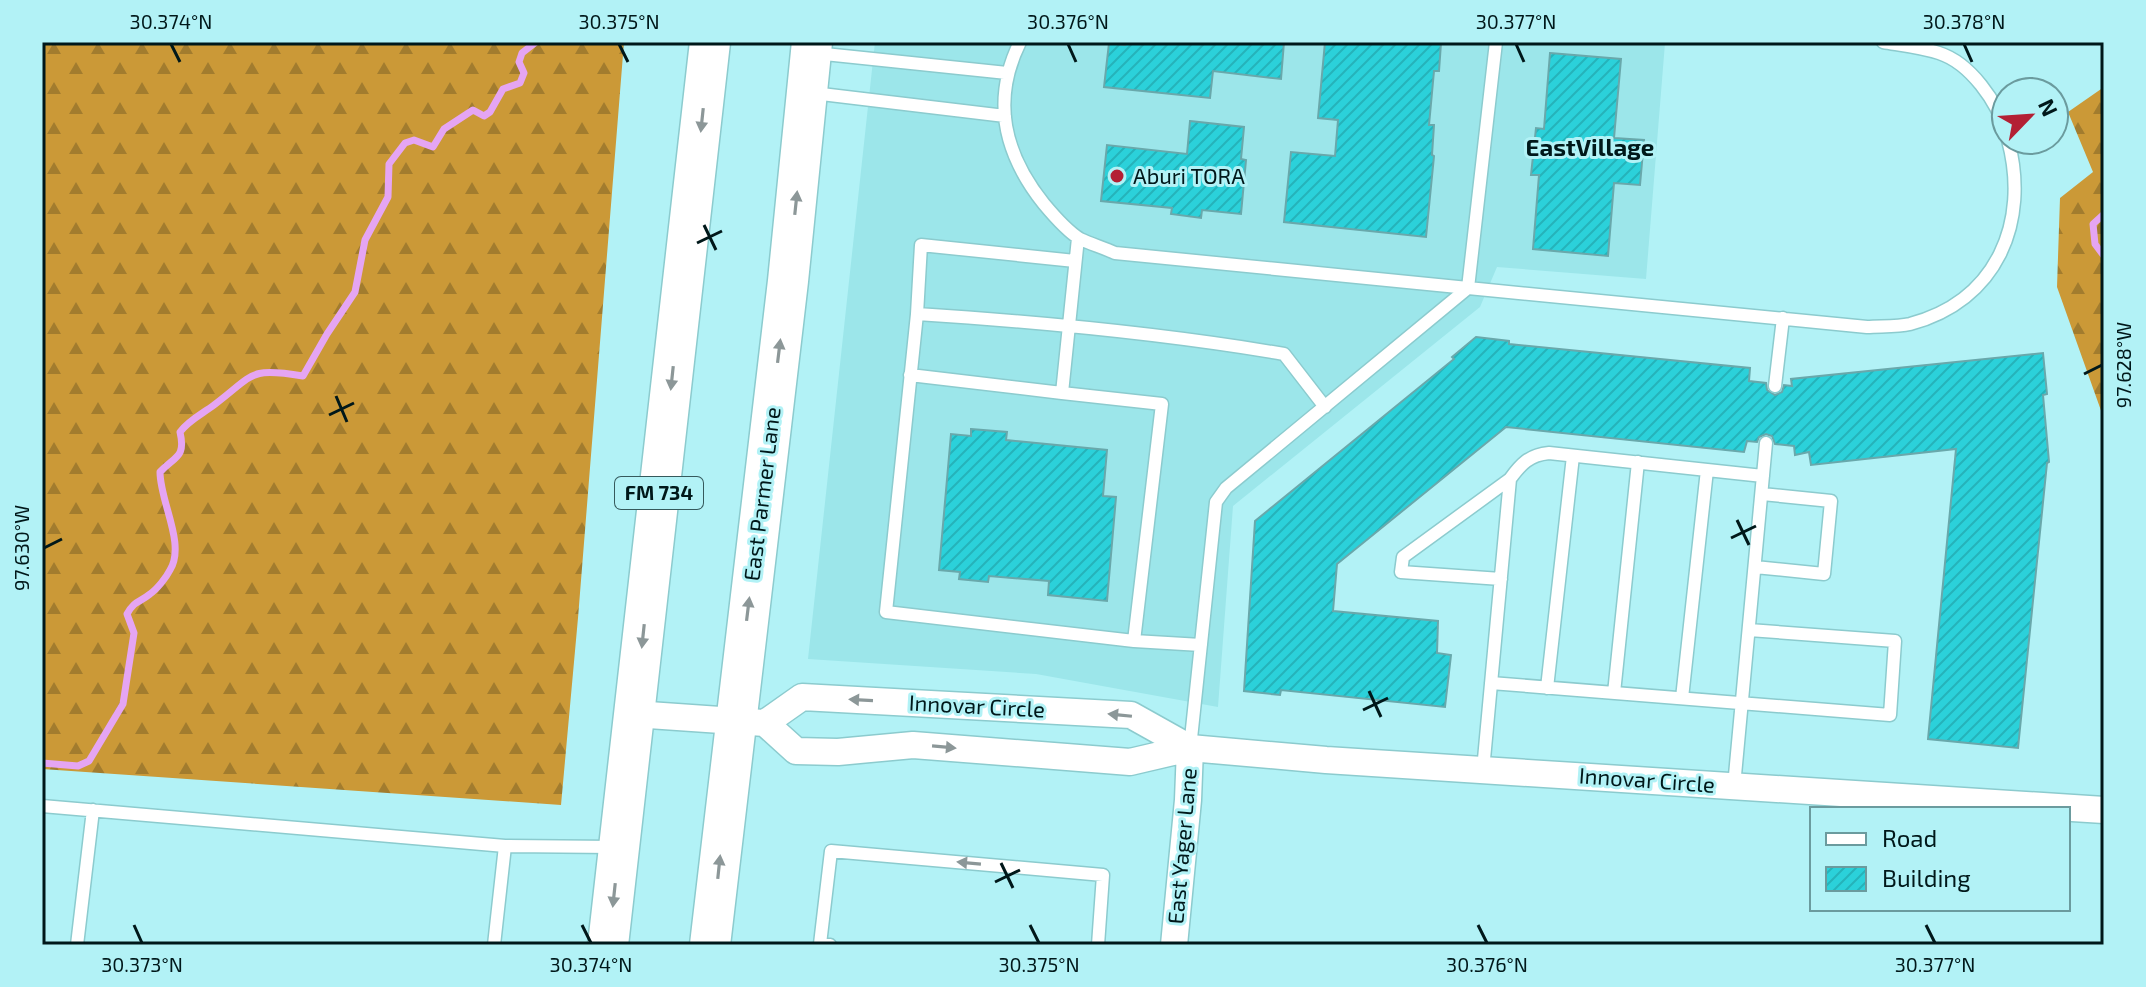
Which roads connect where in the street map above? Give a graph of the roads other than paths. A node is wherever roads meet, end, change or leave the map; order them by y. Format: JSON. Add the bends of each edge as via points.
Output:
{"nodes":[{"id":1,"x":710,"y":42,"type":"edge"},
{"id":2,"x":1020,"y":42,"type":"edge"},
{"id":3,"x":1496,"y":42,"type":"edge"},
{"id":4,"x":1883,"y":42,"type":"edge"},
{"id":5,"x":812,"y":47,"type":"edge"},
{"id":6,"x":1007,"y":73,"type":"junction"},
{"id":7,"x":807,"y":92,"type":"junction"},
{"id":8,"x":1990,"y":102,"type":"edge"},
{"id":9,"x":1005,"y":116,"type":"junction"},
{"id":10,"x":2012,"y":156,"type":"edge"},
{"id":11,"x":1078,"y":238,"type":"junction"},
{"id":12,"x":1075,"y":261,"type":"junction"},
{"id":13,"x":1468,"y":288,"type":"junction"},
{"id":14,"x":917,"y":314,"type":"junction"},
{"id":15,"x":1783,"y":318,"type":"junction"},
{"id":16,"x":1069,"y":324,"type":"junction"},
{"id":17,"x":910,"y":375,"type":"junction"},
{"id":18,"x":1775,"y":386,"type":"dead end"},
{"id":19,"x":1062,"y":393,"type":"junction"},
{"id":20,"x":1325,"y":407,"type":"junction"},
{"id":21,"x":1766,"y":443,"type":"dead end"},
{"id":22,"x":1573,"y":456,"type":"junction"},
{"id":23,"x":1638,"y":462,"type":"junction"},
{"id":24,"x":1707,"y":470,"type":"junction"},
{"id":25,"x":1763,"y":476,"type":"junction"},
{"id":26,"x":1510,"y":479,"type":"junction"},
{"id":27,"x":1762,"y":494,"type":"junction"},
{"id":28,"x":1755,"y":567,"type":"junction"},
{"id":29,"x":1501,"y":579,"type":"junction"},
{"id":30,"x":1749,"y":630,"type":"junction"},
{"id":31,"x":1134,"y":641,"type":"junction"},
{"id":32,"x":1201,"y":645,"type":"junction"},
{"id":33,"x":1491,"y":683,"type":"junction"},
{"id":34,"x":1547,"y":688,"type":"junction"},
{"id":35,"x":1614,"y":693,"type":"junction"},
{"id":36,"x":1682,"y":698,"type":"junction"},
{"id":37,"x":1742,"y":703,"type":"junction"},
{"id":38,"x":634,"y":714,"type":"junction"},
{"id":39,"x":750,"y":722,"type":"junction"},
{"id":40,"x":1190,"y":748,"type":"junction"},
{"id":41,"x":1483,"y":770,"type":"junction"},
{"id":42,"x":1734,"y":786,"type":"junction"},
{"id":43,"x":42,"y":806,"type":"edge"},
{"id":44,"x":2058,"y":807,"type":"edge"},
{"id":45,"x":2070,"y":808,"type":"edge"},
{"id":46,"x":93,"y":810,"type":"junction"},
{"id":47,"x":2104,"y":810,"type":"edge"},
{"id":48,"x":505,"y":846,"type":"junction"},
{"id":49,"x":619,"y":847,"type":"junction"},
{"id":50,"x":820,"y":944,"type":"edge"},
{"id":51,"x":77,"y":945,"type":"edge"},
{"id":52,"x":494,"y":945,"type":"edge"},
{"id":53,"x":608,"y":945,"type":"edge"},
{"id":54,"x":710,"y":945,"type":"edge"},
{"id":55,"x":830,"y":945,"type":"edge"},
{"id":56,"x":1098,"y":945,"type":"edge"},
{"id":57,"x":1174,"y":945,"type":"edge"}],
"edges":[{"from":1,"to":38,"type":"main road","number":"FM 734","one_way":true},
{"from":2,"to":6,"type":"lane"},
{"from":3,"to":13,"type":"lane"},
{"from":4,"to":8,"type":"lane","via":[[1941,53],[1964,68]]},
{"from":5,"to":6,"type":"lane"},
{"from":5,"to":7,"type":"main road","name":"East Parmer Lane"},
{"from":6,"to":9,"type":"lane"},
{"from":7,"to":9,"type":"lane"},
{"from":39,"to":7,"type":"main road","name":"East Parmer Lane","one_way":true},
{"from":9,"to":11,"type":"lane","via":[[1013,156],[1025,180]]},
{"from":10,"to":15,"type":"lane","via":[[2015,208],[2009,238],[1980,285],[1946,311],[1908,325],[1867,327]]},
{"from":11,"to":12,"type":"lane"},
{"from":11,"to":13,"type":"lane","via":[[1115,253]]},
{"from":12,"to":14,"type":"lane","via":[[921,245]]},
{"from":12,"to":16,"type":"lane"},
{"from":13,"to":15,"type":"lane"},
{"from":13,"to":20,"type":"lane"},
{"from":14,"to":16,"type":"lane"},
{"from":14,"to":17,"type":"lane"},
{"from":15,"to":18,"type":"lane"},
{"from":16,"to":19,"type":"lane"},
{"from":16,"to":20,"type":"lane","via":[[1284,354]]},
{"from":17,"to":19,"type":"lane"},
{"from":17,"to":31,"type":"lane","via":[[886,612]]},
{"from":19,"to":31,"type":"lane","via":[[1162,404]]},
{"from":20,"to":32,"type":"lane","via":[[1216,502]]},
{"from":21,"to":25,"type":"lane"},
{"from":22,"to":23,"type":"lane"},
{"from":22,"to":26,"type":"lane","via":[[1536,454]]},
{"from":22,"to":34,"type":"lane"},
{"from":23,"to":24,"type":"lane"},
{"from":23,"to":35,"type":"lane"},
{"from":24,"to":25,"type":"lane"},
{"from":24,"to":36,"type":"lane"},
{"from":25,"to":27,"type":"lane"},
{"from":26,"to":29,"type":"lane"},
{"from":26,"to":29,"type":"lane","via":[[1403,557],[1401,572]]},
{"from":27,"to":28,"type":"lane"},
{"from":27,"to":28,"type":"lane","via":[[1831,501],[1824,574]]},
{"from":28,"to":30,"type":"lane"},
{"from":29,"to":33,"type":"lane"},
{"from":30,"to":37,"type":"lane"},
{"from":30,"to":37,"type":"lane","via":[[1895,641],[1890,715]]},
{"from":31,"to":32,"type":"lane"},
{"from":32,"to":40,"type":"lane"},
{"from":33,"to":34,"type":"lane"},
{"from":33,"to":41,"type":"lane"},
{"from":34,"to":35,"type":"lane"},
{"from":35,"to":36,"type":"lane"},
{"from":36,"to":37,"type":"lane"},
{"from":37,"to":42,"type":"lane"},
{"from":38,"to":39,"type":"street"},
{"from":38,"to":49,"type":"main road","number":"FM 734"},
{"from":39,"to":40,"type":"street","name":"Innovar Circle","one_way":true,"via":[[796,751],[913,745],[1130,762]]},
{"from":40,"to":39,"type":"street","name":"Innovar Circle","one_way":true,"via":[[1131,715],[1115,714],[802,697]]},
{"from":54,"to":39,"type":"main road","name":"East Parmer Lane","one_way":true},
{"from":40,"to":41,"type":"street","name":"Innovar Circle"},
{"from":40,"to":57,"type":"street","name":"East Yager Lane"},
{"from":41,"to":42,"type":"street","name":"Innovar Circle"},
{"from":42,"to":44,"type":"street","name":"Innovar Circle"},
{"from":43,"to":46,"type":"lane"},
{"from":45,"to":47,"type":"street","name":"Innovar Circle"},
{"from":46,"to":48,"type":"lane"},
{"from":46,"to":51,"type":"lane"},
{"from":48,"to":49,"type":"lane"},
{"from":48,"to":52,"type":"lane"},
{"from":49,"to":53,"type":"main road","number":"FM 734","one_way":true},
{"from":50,"to":55,"type":"lane"},
{"from":56,"to":50,"type":"lane","one_way":true,"via":[[1103,875],[831,851]]}]}
